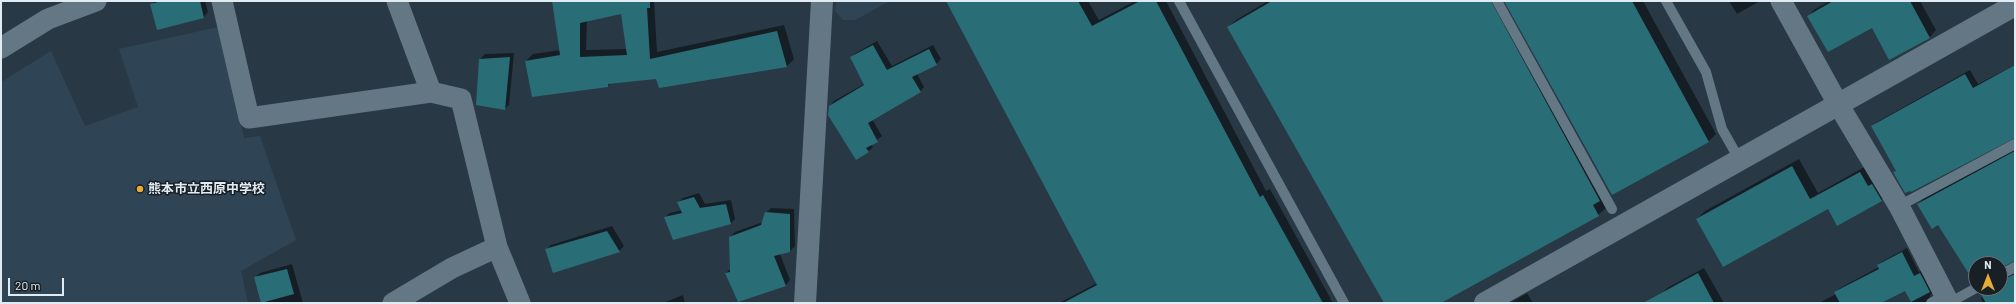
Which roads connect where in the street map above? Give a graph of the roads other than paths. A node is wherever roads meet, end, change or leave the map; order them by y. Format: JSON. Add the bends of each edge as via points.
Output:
{"nodes":[{"id":1,"x":96,"y":1,"type":"edge"},
{"id":2,"x":222,"y":1,"type":"edge"},
{"id":3,"x":397,"y":1,"type":"edge"},
{"id":4,"x":822,"y":1,"type":"edge"},
{"id":5,"x":1179,"y":1,"type":"edge"},
{"id":6,"x":1497,"y":1,"type":"edge"},
{"id":7,"x":1666,"y":1,"type":"edge"},
{"id":8,"x":1781,"y":1,"type":"edge"},
{"id":9,"x":2015,"y":5,"type":"edge"},
{"id":10,"x":1,"y":48,"type":"edge"},
{"id":11,"x":431,"y":92,"type":"junction"},
{"id":12,"x":1838,"y":104,"type":"junction"},
{"id":13,"x":2015,"y":144,"type":"edge"},
{"id":14,"x":1739,"y":159,"type":"junction"},
{"id":15,"x":1899,"y":206,"type":"junction"},
{"id":16,"x":1612,"y":209,"type":"dead end"},
{"id":17,"x":497,"y":247,"type":"junction"},
{"id":18,"x":1968,"y":291,"type":"edge"},
{"id":19,"x":421,"y":296,"type":"edge"},
{"id":20,"x":1944,"y":301,"type":"edge"},
{"id":21,"x":393,"y":303,"type":"edge"},
{"id":22,"x":520,"y":303,"type":"edge"},
{"id":23,"x":804,"y":303,"type":"edge"},
{"id":24,"x":1344,"y":303,"type":"edge"},
{"id":25,"x":1485,"y":303,"type":"edge"}],
"edges":[{"from":1,"to":10,"type":"street","via":[[48,19]]},
{"from":2,"to":11,"type":"street","via":[[249,118]]},
{"from":3,"to":11,"type":"street"},
{"from":4,"to":23,"type":"street"},
{"from":5,"to":24,"type":"lane"},
{"from":6,"to":16,"type":"lane"},
{"from":7,"to":14,"type":"lane","via":[[1706,72],[1722,129]]},
{"from":8,"to":12,"type":"street"},
{"from":9,"to":12,"type":"street"},
{"from":11,"to":17,"type":"street","via":[[461,99]]},
{"from":12,"to":14,"type":"street"},
{"from":12,"to":15,"type":"street"},
{"from":13,"to":15,"type":"lane"},
{"from":14,"to":25,"type":"street"},
{"from":15,"to":20,"type":"street"},
{"from":17,"to":19,"type":"street","via":[[452,268]]},
{"from":17,"to":22,"type":"street"},
{"from":18,"to":20,"type":"lane"},
{"from":19,"to":21,"type":"street"}]}
